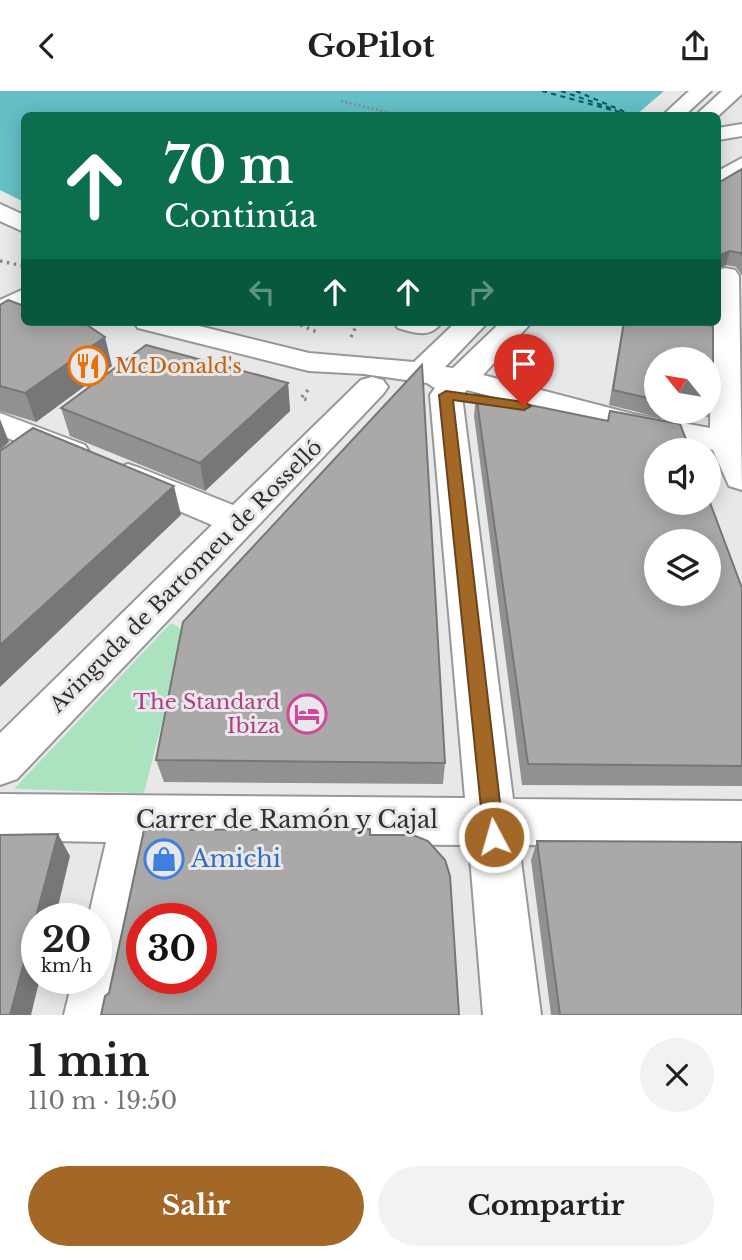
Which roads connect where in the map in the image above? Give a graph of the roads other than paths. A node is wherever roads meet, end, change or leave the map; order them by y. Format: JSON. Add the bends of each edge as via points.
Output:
{"nodes":[{"id":1,"x":701,"y":91,"type":"edge"},
{"id":2,"x":728,"y":96,"type":"edge"},
{"id":3,"x":742,"y":105,"type":"edge"},
{"id":4,"x":676,"y":112,"type":"edge"},
{"id":5,"x":709,"y":112,"type":"edge"},
{"id":6,"x":727,"y":133,"type":"edge"},
{"id":7,"x":742,"y":143,"type":"edge"},
{"id":8,"x":742,"y":165,"type":"edge"},
{"id":9,"x":721,"y":179,"type":"edge"},
{"id":10,"x":0,"y":211,"type":"edge"},
{"id":11,"x":21,"y":223,"type":"edge"},
{"id":12,"x":732,"y":273,"type":"edge"},
{"id":13,"x":0,"y":285,"type":"edge"},
{"id":14,"x":21,"y":290,"type":"edge"},
{"id":15,"x":21,"y":299,"type":"edge"},
{"id":16,"x":0,"y":312,"type":"edge"},
{"id":17,"x":164,"y":326,"type":"edge"},
{"id":18,"x":469,"y":326,"type":"edge"},
{"id":19,"x":512,"y":326,"type":"edge"},
{"id":20,"x":183,"y":331,"type":"junction"},
{"id":21,"x":721,"y":333,"type":"edge"},
{"id":22,"x":150,"y":356,"type":"edge"},
{"id":23,"x":422,"y":372,"type":"junction"},
{"id":24,"x":365,"y":380,"type":"junction"},
{"id":25,"x":459,"y":381,"type":"junction"},
{"id":26,"x":0,"y":423,"type":"edge"},
{"id":27,"x":50,"y":431,"type":"junction"},
{"id":28,"x":734,"y":444,"type":"edge"},
{"id":29,"x":10,"y":461,"type":"edge"},
{"id":30,"x":742,"y":478,"type":"edge"},
{"id":31,"x":240,"y":522,"type":"junction"},
{"id":32,"x":0,"y":764,"type":"edge"},
{"id":33,"x":0,"y":817,"type":"edge"},
{"id":34,"x":492,"y":820,"type":"junction"},
{"id":35,"x":136,"y":821,"type":"junction"},
{"id":36,"x":742,"y":824,"type":"edge"},
{"id":37,"x":93,"y":1015,"type":"edge"},
{"id":38,"x":512,"y":1015,"type":"edge"}],
"edges":[{"from":1,"to":4,"type":"street"},
{"from":2,"to":3,"type":"street"},
{"from":2,"to":5,"type":"street"},
{"from":6,"to":7,"type":"street"},
{"from":8,"to":9,"type":"street"},
{"from":10,"to":11,"type":"street"},
{"from":12,"to":21,"type":"street"},
{"from":13,"to":14,"type":"street"},
{"from":15,"to":16,"type":"street"},
{"from":17,"to":20,"type":"street"},
{"from":18,"to":23,"type":"street"},
{"from":19,"to":25,"type":"street"},
{"from":20,"to":22,"type":"street"},
{"from":20,"to":24,"type":"street"},
{"from":21,"to":28,"type":"street"},
{"from":23,"to":24,"type":"street"},
{"from":23,"to":25,"type":"street"},
{"from":24,"to":25,"type":"street"},
{"from":24,"to":31,"type":"street","name":"Avinguda de Bartomeu de Rosselló"},
{"from":25,"to":28,"type":"street","via":[[631,424]]},
{"from":25,"to":34,"type":"street","via":[[454,469]]},
{"from":26,"to":27,"type":"street"},
{"from":27,"to":29,"type":"street"},
{"from":27,"to":31,"type":"street"},
{"from":28,"to":30,"type":"street"},
{"from":31,"to":32,"type":"street","name":"Avinguda de Bartomeu de Rosselló"},
{"from":33,"to":35,"type":"street","name":"Carrer de Ramón y Cajal"},
{"from":34,"to":35,"type":"street","name":"Carrer de Ramón y Cajal"},
{"from":34,"to":36,"type":"street","name":"Carrer de Ramón y Cajal"},
{"from":34,"to":38,"type":"street"},
{"from":35,"to":37,"type":"street"}]}
